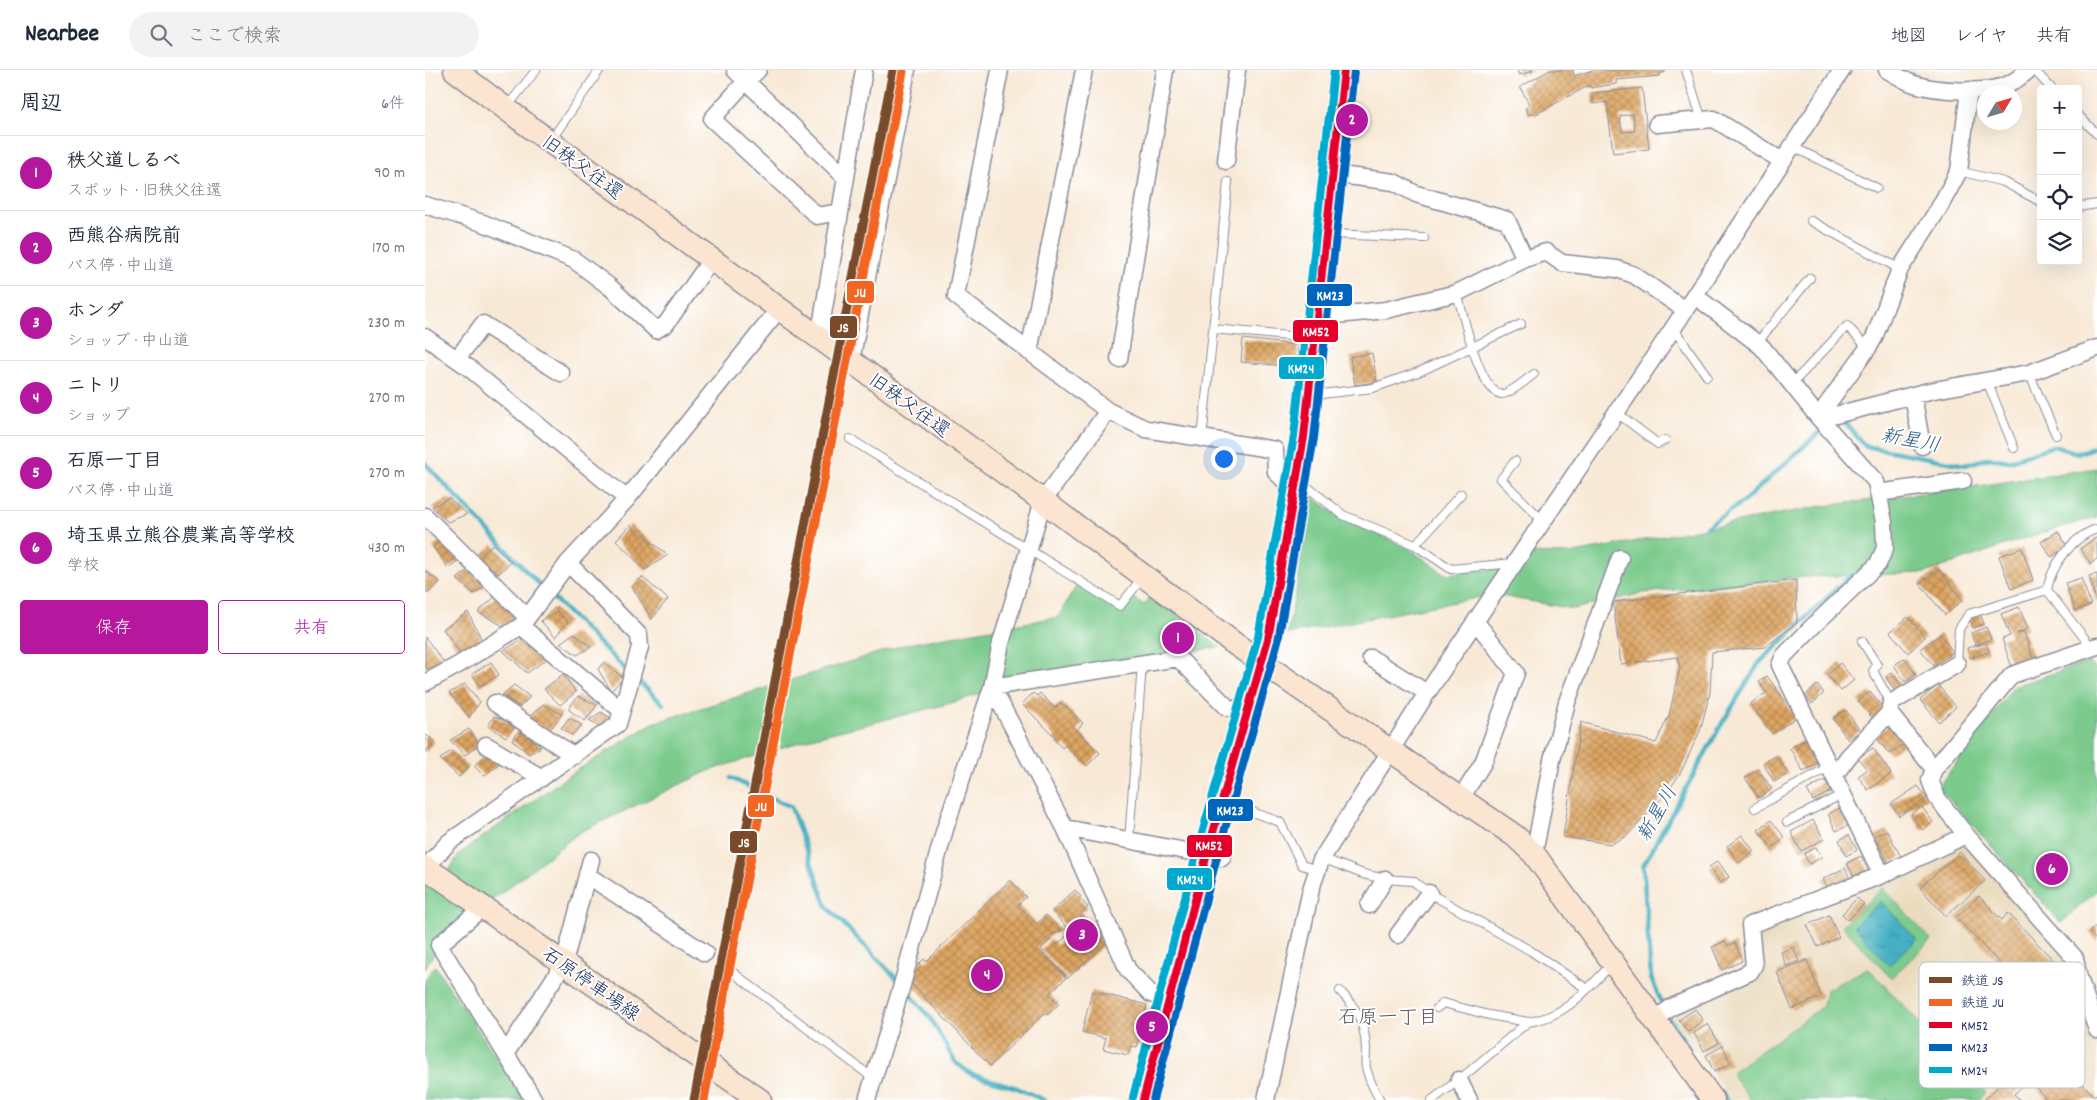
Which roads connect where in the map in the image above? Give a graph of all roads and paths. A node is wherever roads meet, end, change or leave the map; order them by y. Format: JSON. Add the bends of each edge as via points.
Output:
{"nodes":[{"id":1,"x":535,"y":70,"type":"edge"},
{"id":2,"x":597,"y":70,"type":"edge"},
{"id":3,"x":864,"y":70,"type":"edge"},
{"id":4,"x":907,"y":70,"type":"edge"},
{"id":5,"x":916,"y":70,"type":"edge"},
{"id":6,"x":1000,"y":70,"type":"edge"},
{"id":7,"x":1085,"y":70,"type":"edge"},
{"id":8,"x":1165,"y":70,"type":"edge"},
{"id":9,"x":1237,"y":70,"type":"edge"},
{"id":10,"x":1344,"y":70,"type":"edge"},
{"id":11,"x":1686,"y":70,"type":"edge"},
{"id":12,"x":1842,"y":70,"type":"edge"},
{"id":13,"x":1887,"y":70,"type":"edge"},
{"id":14,"x":2029,"y":70,"type":"edge"},
{"id":15,"x":2034,"y":70,"type":"edge"},
{"id":16,"x":462,"y":72,"type":"edge"},
{"id":17,"x":747,"y":74,"type":"edge"},
{"id":18,"x":2048,"y":85,"type":"edge"},
{"id":19,"x":1969,"y":90,"type":"junction"},
{"id":20,"x":506,"y":109,"type":"junction"},
{"id":21,"x":2082,"y":119,"type":"edge"},
{"id":22,"x":1703,"y":120,"type":"junction"},
{"id":23,"x":1657,"y":124,"type":"dead end"},
{"id":24,"x":2097,"y":134,"type":"edge"},
{"id":25,"x":549,"y":142,"type":"junction"},
{"id":26,"x":1791,"y":146,"type":"junction"},
{"id":27,"x":902,"y":149,"type":"dead end"},
{"id":28,"x":1226,"y":161,"type":"dead end"},
{"id":29,"x":1782,"y":161,"type":"junction"},
{"id":30,"x":1959,"y":171,"type":"junction"},
{"id":31,"x":1332,"y":174,"type":"junction"},
{"id":32,"x":845,"y":177,"type":"junction"},
{"id":33,"x":1228,"y":182,"type":"dead end"},
{"id":34,"x":1877,"y":188,"type":"dead end"},
{"id":35,"x":2037,"y":200,"type":"edge"},
{"id":36,"x":2097,"y":204,"type":"edge"},
{"id":37,"x":425,"y":205,"type":"edge"},
{"id":38,"x":2082,"y":206,"type":"edge"},
{"id":39,"x":839,"y":212,"type":"junction"},
{"id":40,"x":1811,"y":220,"type":"dead end"},
{"id":41,"x":1326,"y":234,"type":"junction"},
{"id":42,"x":1424,"y":238,"type":"dead end"},
{"id":43,"x":1525,"y":259,"type":"junction"},
{"id":44,"x":711,"y":260,"type":"junction"},
{"id":45,"x":1900,"y":269,"type":"junction"},
{"id":46,"x":1810,"y":278,"type":"dead end"},
{"id":47,"x":1457,"y":293,"type":"junction"},
{"id":48,"x":1694,"y":295,"type":"junction"},
{"id":49,"x":779,"y":309,"type":"junction"},
{"id":50,"x":1685,"y":310,"type":"junction"},
{"id":51,"x":1521,"y":324,"type":"dead end"},
{"id":52,"x":1316,"y":328,"type":"junction"},
{"id":53,"x":1213,"y":329,"type":"junction"},
{"id":54,"x":1672,"y":330,"type":"junction"},
{"id":55,"x":425,"y":337,"type":"edge"},
{"id":56,"x":819,"y":338,"type":"junction"},
{"id":57,"x":1757,"y":343,"type":"junction"},
{"id":58,"x":1472,"y":348,"type":"junction"},
{"id":59,"x":1869,"y":348,"type":"junction"},
{"id":60,"x":2097,"y":348,"type":"edge"},
{"id":61,"x":1029,"y":352,"type":"junction"},
{"id":62,"x":457,"y":359,"type":"junction"},
{"id":63,"x":1119,"y":359,"type":"dead end"},
{"id":64,"x":851,"y":361,"type":"junction"},
{"id":65,"x":2029,"y":373,"type":"junction"},
{"id":66,"x":561,"y":374,"type":"dead end"},
{"id":67,"x":1534,"y":374,"type":"dead end"},
{"id":68,"x":1707,"y":376,"type":"dead end"},
{"id":69,"x":1987,"y":381,"type":"junction"},
{"id":70,"x":1791,"y":385,"type":"junction"},
{"id":71,"x":1309,"y":396,"type":"junction"},
{"id":72,"x":1913,"y":396,"type":"junction"},
{"id":73,"x":1108,"y":411,"type":"junction"},
{"id":74,"x":1616,"y":412,"type":"junction"},
{"id":75,"x":1823,"y":422,"type":"junction"},
{"id":76,"x":2056,"y":435,"type":"dead end"},
{"id":77,"x":850,"y":439,"type":"dead end"},
{"id":78,"x":1202,"y":439,"type":"junction"},
{"id":79,"x":1665,"y":440,"type":"dead end"},
{"id":80,"x":1922,"y":446,"type":"dead end"},
{"id":81,"x":2014,"y":448,"type":"dead end"},
{"id":82,"x":1515,"y":461,"type":"dead end"},
{"id":83,"x":1297,"y":481,"type":"junction"},
{"id":84,"x":1963,"y":481,"type":"dead end"},
{"id":85,"x":1878,"y":493,"type":"junction"},
{"id":86,"x":1461,"y":494,"type":"dead end"},
{"id":87,"x":627,"y":499,"type":"junction"},
{"id":88,"x":1043,"y":501,"type":"junction"},
{"id":89,"x":425,"y":516,"type":"edge"},
{"id":90,"x":1543,"y":521,"type":"junction"},
{"id":91,"x":2097,"y":529,"type":"edge"},
{"id":92,"x":1415,"y":545,"type":"junction"},
{"id":93,"x":1030,"y":549,"type":"junction"},
{"id":94,"x":1620,"y":558,"type":"dead end"},
{"id":95,"x":568,"y":563,"type":"junction"},
{"id":96,"x":1516,"y":563,"type":"junction"},
{"id":97,"x":1144,"y":576,"type":"junction"},
{"id":98,"x":2047,"y":590,"type":"junction"},
{"id":99,"x":524,"y":621,"type":"junction"},
{"id":100,"x":1476,"y":622,"type":"junction"},
{"id":101,"x":1862,"y":641,"type":"dead end"},
{"id":102,"x":2095,"y":649,"type":"edge"},
{"id":103,"x":1253,"y":656,"type":"junction"},
{"id":104,"x":1371,"y":658,"type":"dead end"},
{"id":105,"x":1143,"y":664,"type":"junction"},
{"id":106,"x":1957,"y":664,"type":"joint"},
{"id":107,"x":425,"y":683,"type":"edge"},
{"id":108,"x":991,"y":687,"type":"junction"},
{"id":109,"x":1427,"y":693,"type":"junction"},
{"id":110,"x":495,"y":703,"type":"dead end"},
{"id":111,"x":1890,"y":708,"type":"junction"},
{"id":112,"x":622,"y":711,"type":"junction"},
{"id":113,"x":1247,"y":714,"type":"junction"},
{"id":114,"x":486,"y":745,"type":"dead end"},
{"id":115,"x":1391,"y":751,"type":"junction"},
{"id":116,"x":574,"y":756,"type":"junction"},
{"id":117,"x":1934,"y":769,"type":"junction"},
{"id":118,"x":1832,"y":771,"type":"junction"},
{"id":119,"x":542,"y":778,"type":"junction"},
{"id":120,"x":1843,"y":794,"type":"junction"},
{"id":121,"x":1461,"y":798,"type":"junction"},
{"id":122,"x":1235,"y":806,"type":"junction"},
{"id":123,"x":1755,"y":808,"type":"dead end"},
{"id":124,"x":1787,"y":822,"type":"dead end"},
{"id":125,"x":1065,"y":828,"type":"junction"},
{"id":126,"x":1966,"y":835,"type":"junction"},
{"id":127,"x":1129,"y":840,"type":"junction"},
{"id":128,"x":1534,"y":854,"type":"junction"},
{"id":129,"x":1215,"y":856,"type":"junction"},
{"id":130,"x":1319,"y":865,"type":"junction"},
{"id":131,"x":425,"y":867,"type":"edge"},
{"id":132,"x":1883,"y":875,"type":"junction"},
{"id":133,"x":1385,"y":879,"type":"junction"},
{"id":134,"x":1429,"y":893,"type":"junction"},
{"id":135,"x":1369,"y":905,"type":"dead end"},
{"id":136,"x":483,"y":907,"type":"junction"},
{"id":137,"x":1398,"y":935,"type":"dead end"},
{"id":138,"x":705,"y":953,"type":"dead end"},
{"id":139,"x":2076,"y":962,"type":"edge"},
{"id":140,"x":1613,"y":963,"type":"junction"},
{"id":141,"x":564,"y":964,"type":"junction"},
{"id":142,"x":731,"y":971,"type":"dead end"},
{"id":143,"x":1587,"y":989,"type":"junction"},
{"id":144,"x":1340,"y":991,"type":"dead end"},
{"id":145,"x":2085,"y":995,"type":"edge"},
{"id":146,"x":1168,"y":1000,"type":"junction"},
{"id":147,"x":1437,"y":1008,"type":"dead end"},
{"id":148,"x":1655,"y":1019,"type":"junction"},
{"id":149,"x":1528,"y":1022,"type":"junction"},
{"id":150,"x":2097,"y":1030,"type":"edge"},
{"id":151,"x":506,"y":1053,"type":"junction"},
{"id":152,"x":873,"y":1078,"type":"junction"},
{"id":153,"x":1459,"y":1080,"type":"junction"},
{"id":154,"x":534,"y":1100,"type":"edge"},
{"id":155,"x":760,"y":1100,"type":"edge"},
{"id":156,"x":867,"y":1100,"type":"edge"},
{"id":157,"x":1143,"y":1100,"type":"edge"},
{"id":158,"x":1158,"y":1100,"type":"edge"},
{"id":159,"x":1266,"y":1100,"type":"edge"},
{"id":160,"x":1380,"y":1100,"type":"edge"},
{"id":161,"x":1432,"y":1100,"type":"edge"},
{"id":162,"x":1469,"y":1100,"type":"edge"},
{"id":163,"x":1713,"y":1100,"type":"edge"}],
"edges":[{"from":1,"to":20,"type":"lane"},
{"from":2,"to":25,"type":"lane"},
{"from":3,"to":32,"type":"street"},
{"from":4,"to":64,"type":"street"},
{"from":5,"to":27,"type":"street"},
{"from":6,"to":61,"type":"street","via":[[956,296]]},
{"from":7,"to":61,"type":"street"},
{"from":8,"to":63,"type":"street"},
{"from":9,"to":28,"type":"street"},
{"from":10,"to":31,"type":"highway"},
{"from":11,"to":22,"type":"lane"},
{"from":12,"to":26,"type":"street"},
{"from":13,"to":19,"type":"street","via":[[1912,84],[1935,90]]},
{"from":14,"to":19,"type":"street","via":[[1997,89]]},
{"from":15,"to":18,"type":"lane"},
{"from":16,"to":20,"type":"street","name":"旧秩父往還"},
{"from":17,"to":32,"type":"street"},
{"from":17,"to":39,"type":"street","via":[[712,119],[817,216]]},
{"from":19,"to":30,"type":"street"},
{"from":20,"to":25,"type":"street","name":"旧秩父往還"},
{"from":21,"to":24,"type":"lane"},
{"from":22,"to":23,"type":"street"},
{"from":22,"to":29,"type":"street","via":[[1714,119]]},
{"from":25,"to":44,"type":"street","name":"旧秩父往還"},
{"from":26,"to":29,"type":"street"},
{"from":26,"to":34,"type":"lane"},
{"from":29,"to":48,"type":"street"},
{"from":30,"to":35,"type":"lane","via":[[2004,182]]},
{"from":30,"to":45,"type":"street"},
{"from":31,"to":41,"type":"highway"},
{"from":31,"to":43,"type":"street","via":[[1395,182],[1416,194],[1507,220]]},
{"from":32,"to":39,"type":"street"},
{"from":33,"to":53,"type":"lane"},
{"from":36,"to":38,"type":"lane"},
{"from":37,"to":44,"type":"street","via":[[483,223],[574,260],[610,286],[656,330],[666,324]]},
{"from":39,"to":56,"type":"street"},
{"from":40,"to":45,"type":"lane"},
{"from":41,"to":42,"type":"lane"},
{"from":41,"to":52,"type":"highway"},
{"from":43,"to":47,"type":"street"},
{"from":43,"to":50,"type":"street","via":[[1546,252],[1562,263],[1634,274]]},
{"from":44,"to":49,"type":"street","name":"旧秩父往還"},
{"from":45,"to":59,"type":"street"},
{"from":46,"to":57,"type":"lane"},
{"from":47,"to":52,"type":"street"},
{"from":47,"to":58,"type":"lane"},
{"from":48,"to":50,"type":"street"},
{"from":48,"to":57,"type":"street"},
{"from":49,"to":56,"type":"street","name":"旧秩父往還"},
{"from":49,"to":87,"type":"street"},
{"from":50,"to":54,"type":"street"},
{"from":51,"to":58,"type":"lane"},
{"from":52,"to":53,"type":"lane"},
{"from":52,"to":71,"type":"highway"},
{"from":53,"to":78,"type":"lane"},
{"from":54,"to":68,"type":"lane"},
{"from":54,"to":74,"type":"street"},
{"from":55,"to":62,"type":"street"},
{"from":56,"to":64,"type":"street","name":"旧秩父往還"},
{"from":57,"to":70,"type":"street"},
{"from":58,"to":67,"type":"lane","via":[[1491,388],[1499,394],[1506,394]]},
{"from":58,"to":71,"type":"lane","via":[[1373,388]]},
{"from":59,"to":70,"type":"lane","via":[[1847,326]]},
{"from":59,"to":75,"type":"street"},
{"from":60,"to":65,"type":"street"},
{"from":61,"to":73,"type":"street"},
{"from":62,"to":66,"type":"street","via":[[483,324]]},
{"from":62,"to":87,"type":"street"},
{"from":64,"to":88,"type":"street","name":"旧秩父往還"},
{"from":65,"to":69,"type":"street"},
{"from":65,"to":76,"type":"lane"},
{"from":69,"to":72,"type":"street"},
{"from":69,"to":81,"type":"lane"},
{"from":70,"to":75,"type":"street"},
{"from":71,"to":83,"type":"highway"},
{"from":72,"to":75,"type":"street"},
{"from":72,"to":80,"type":"street"},
{"from":73,"to":78,"type":"street","via":[[1146,429]]},
{"from":73,"to":88,"type":"street"},
{"from":74,"to":79,"type":"lane","via":[[1657,444]]},
{"from":74,"to":90,"type":"street"},
{"from":75,"to":85,"type":"street","via":[[1876,482]]},
{"from":77,"to":93,"type":"lane"},
{"from":78,"to":83,"type":"street","via":[[1275,450],[1276,472],[1285,481]]},
{"from":82,"to":90,"type":"lane","via":[[1501,479]]},
{"from":83,"to":92,"type":"lane","via":[[1343,515]]},
{"from":83,"to":103,"type":"highway"},
{"from":84,"to":85,"type":"street"},
{"from":85,"to":118,"type":"street","via":[[1885,548],[1878,564],[1807,632],[1784,656],[1780,665]]},
{"from":86,"to":92,"type":"lane"},
{"from":87,"to":95,"type":"street"},
{"from":88,"to":93,"type":"street"},
{"from":88,"to":97,"type":"street","name":"旧秩父往還"},
{"from":89,"to":99,"type":"street"},
{"from":90,"to":96,"type":"street"},
{"from":91,"to":98,"type":"lane","via":[[2086,532],[2063,556]]},
{"from":92,"to":96,"type":"lane","via":[[1451,570]]},
{"from":93,"to":97,"type":"lane","via":[[1121,606]]},
{"from":93,"to":108,"type":"street"},
{"from":94,"to":128,"type":"street","via":[[1567,702]]},
{"from":95,"to":99,"type":"street"},
{"from":95,"to":112,"type":"street","via":[[639,635],[640,647]]},
{"from":96,"to":100,"type":"street"},
{"from":97,"to":103,"type":"street","name":"旧秩父往還"},
{"from":98,"to":102,"type":"lane"},
{"from":98,"to":106,"type":"lane","via":[[1969,614],[1959,629]]},
{"from":99,"to":107,"type":"street"},
{"from":99,"to":112,"type":"street"},
{"from":100,"to":109,"type":"street"},
{"from":100,"to":121,"type":"street","via":[[1517,673],[1483,763]]},
{"from":101,"to":111,"type":"lane","via":[[1877,665],[1873,671]]},
{"from":102,"to":117,"type":"street","via":[[2012,675]]},
{"from":103,"to":113,"type":"highway"},
{"from":103,"to":115,"type":"street","name":"旧秩父往還"},
{"from":103,"to":122,"type":"highway","via":[[1270,684]]},
{"from":104,"to":109,"type":"street"},
{"from":105,"to":108,"type":"street"},
{"from":105,"to":113,"type":"street","via":[[1178,658],[1227,706]]},
{"from":105,"to":127,"type":"lane"},
{"from":106,"to":111,"type":"street"},
{"from":108,"to":125,"type":"street"},
{"from":108,"to":152,"type":"street","via":[[945,828]]},
{"from":109,"to":115,"type":"street"},
{"from":110,"to":116,"type":"street"},
{"from":111,"to":117,"type":"street"},
{"from":111,"to":118,"type":"street"},
{"from":112,"to":116,"type":"street","via":[[619,724]]},
{"from":113,"to":129,"type":"highway"},
{"from":114,"to":119,"type":"street"},
{"from":115,"to":121,"type":"street","name":"旧秩父往還"},
{"from":115,"to":130,"type":"street"},
{"from":116,"to":119,"type":"street"},
{"from":117,"to":126,"type":"street","via":[[1930,780],[1937,798]]},
{"from":118,"to":120,"type":"street"},
{"from":118,"to":123,"type":"lane"},
{"from":119,"to":131,"type":"street","via":[[449,842]]},
{"from":120,"to":124,"type":"lane"},
{"from":120,"to":132,"type":"street"},
{"from":121,"to":128,"type":"street","name":"旧秩父往還","via":[[1515,836]]},
{"from":122,"to":129,"type":"highway"},
{"from":122,"to":130,"type":"lane","via":[[1280,822],[1302,865]]},
{"from":125,"to":127,"type":"street"},
{"from":125,"to":146,"type":"street","via":[[1128,970],[1151,994]]},
{"from":126,"to":132,"type":"street"},
{"from":126,"to":139,"type":"street"},
{"from":127,"to":129,"type":"street"},
{"from":128,"to":140,"type":"street","name":"旧秩父往還"},
{"from":129,"to":146,"type":"highway"},
{"from":129,"to":158,"type":"highway"},
{"from":130,"to":133,"type":"lane","via":[[1327,860]]},
{"from":130,"to":159,"type":"street","via":[[1311,889]]},
{"from":131,"to":136,"type":"street","name":"石原停車場線"},
{"from":132,"to":148,"type":"street","via":[[1750,926],[1754,965],[1750,972],[1672,1007]]},
{"from":133,"to":134,"type":"lane","via":[[1413,881]]},
{"from":133,"to":135,"type":"street"},
{"from":134,"to":137,"type":"street"},
{"from":134,"to":143,"type":"lane","via":[[1531,951]]},
{"from":136,"to":141,"type":"street","name":"石原停車場線"},
{"from":136,"to":151,"type":"street","via":[[439,945]]},
{"from":138,"to":141,"type":"street","via":[[589,868]]},
{"from":140,"to":143,"type":"lane"},
{"from":140,"to":148,"type":"street","name":"旧秩父往還"},
{"from":141,"to":151,"type":"street"},
{"from":141,"to":155,"type":"street","name":"石原停車場線"},
{"from":142,"to":152,"type":"lane"},
{"from":143,"to":149,"type":"lane","via":[[1572,1005]]},
{"from":144,"to":160,"type":"lane","via":[[1355,1007],[1361,1021],[1366,1066]]},
{"from":145,"to":150,"type":"street"},
{"from":146,"to":157,"type":"highway"},
{"from":147,"to":149,"type":"lane","via":[[1443,1003]]},
{"from":148,"to":163,"type":"street","name":"旧秩父往還"},
{"from":149,"to":153,"type":"lane"},
{"from":151,"to":154,"type":"street"},
{"from":152,"to":156,"type":"street"},
{"from":153,"to":161,"type":"lane"},
{"from":153,"to":162,"type":"street"}]}
